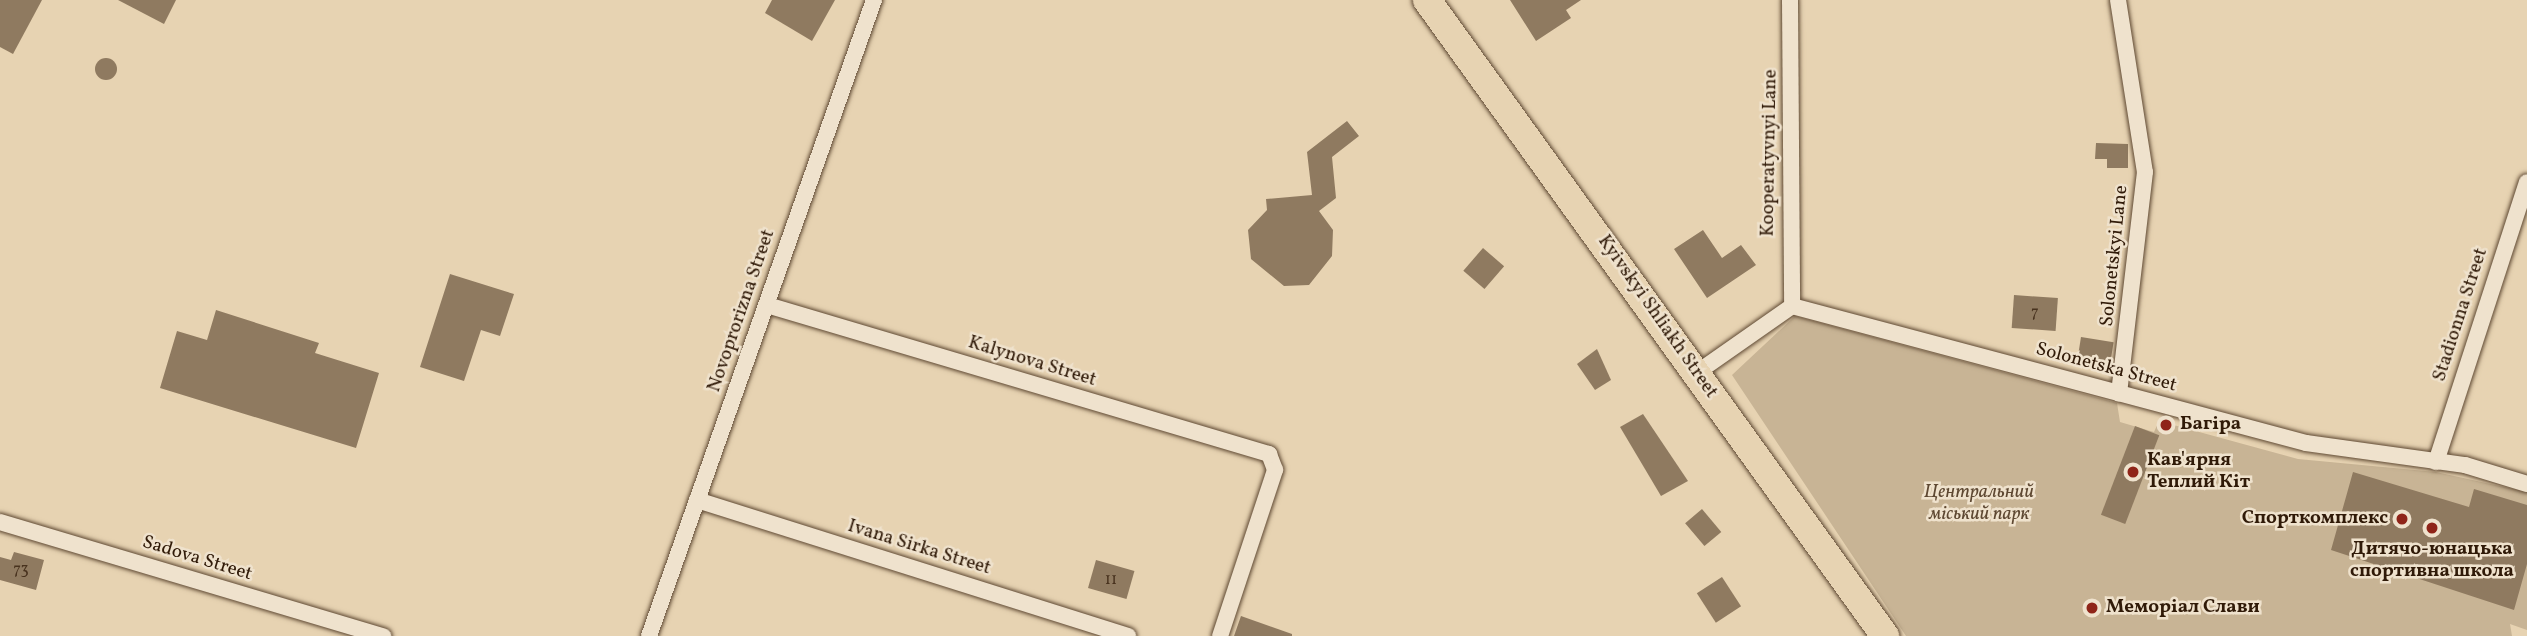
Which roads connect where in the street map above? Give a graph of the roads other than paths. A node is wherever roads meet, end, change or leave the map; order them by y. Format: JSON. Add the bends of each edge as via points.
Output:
{"nodes":[{"id":1,"x":874,"y":0,"type":"edge"},
{"id":2,"x":1427,"y":0,"type":"edge"},
{"id":3,"x":1790,"y":0,"type":"edge"},
{"id":4,"x":2118,"y":0,"type":"edge"},
{"id":5,"x":2527,"y":182,"type":"edge"},
{"id":6,"x":767,"y":305,"type":"junction"},
{"id":7,"x":1793,"y":306,"type":"junction"},
{"id":8,"x":1692,"y":367,"type":"junction"},
{"id":9,"x":2119,"y":393,"type":"junction"},
{"id":10,"x":2436,"y":462,"type":"junction"},
{"id":11,"x":2527,"y":484,"type":"edge"},
{"id":12,"x":697,"y":500,"type":"junction"},
{"id":13,"x":0,"y":522,"type":"edge"},
{"id":14,"x":383,"y":636,"type":"edge"},
{"id":15,"x":649,"y":636,"type":"edge"},
{"id":16,"x":1128,"y":636,"type":"edge"},
{"id":17,"x":1220,"y":636,"type":"edge"},
{"id":18,"x":1885,"y":636,"type":"edge"}],
"edges":[{"from":1,"to":6,"type":"street","name":"Novoprorizna Street"},
{"from":2,"to":8,"type":"highway","name":"Kyivskyi Shliakh Street"},
{"from":3,"to":7,"type":"street","name":"Kooperatyvnyi Lane"},
{"from":4,"to":9,"type":"street","name":"Solonetskyi Lane","via":[[2146,172]]},
{"from":5,"to":10,"type":"street","name":"Stadionna Street"},
{"from":6,"to":12,"type":"street","name":"Novoprorizna Street"},
{"from":6,"to":17,"type":"street","name":"Kalynova Street","via":[[1269,454],[1275,470]]},
{"from":7,"to":8,"type":"street","via":[[1705,367]]},
{"from":7,"to":9,"type":"street","name":"Solonetska Street"},
{"from":8,"to":18,"type":"highway","name":"Kyivskyi Shliakh Street"},
{"from":9,"to":10,"type":"street","name":"Solonetska Street","via":[[2306,443]]},
{"from":10,"to":11,"type":"street","name":"Solonetska Street"},
{"from":12,"to":15,"type":"street","name":"Novoprorizna Street"},
{"from":12,"to":16,"type":"street","name":"Ivana Sirka Street"},
{"from":13,"to":14,"type":"street","name":"Sadova Street"}]}
